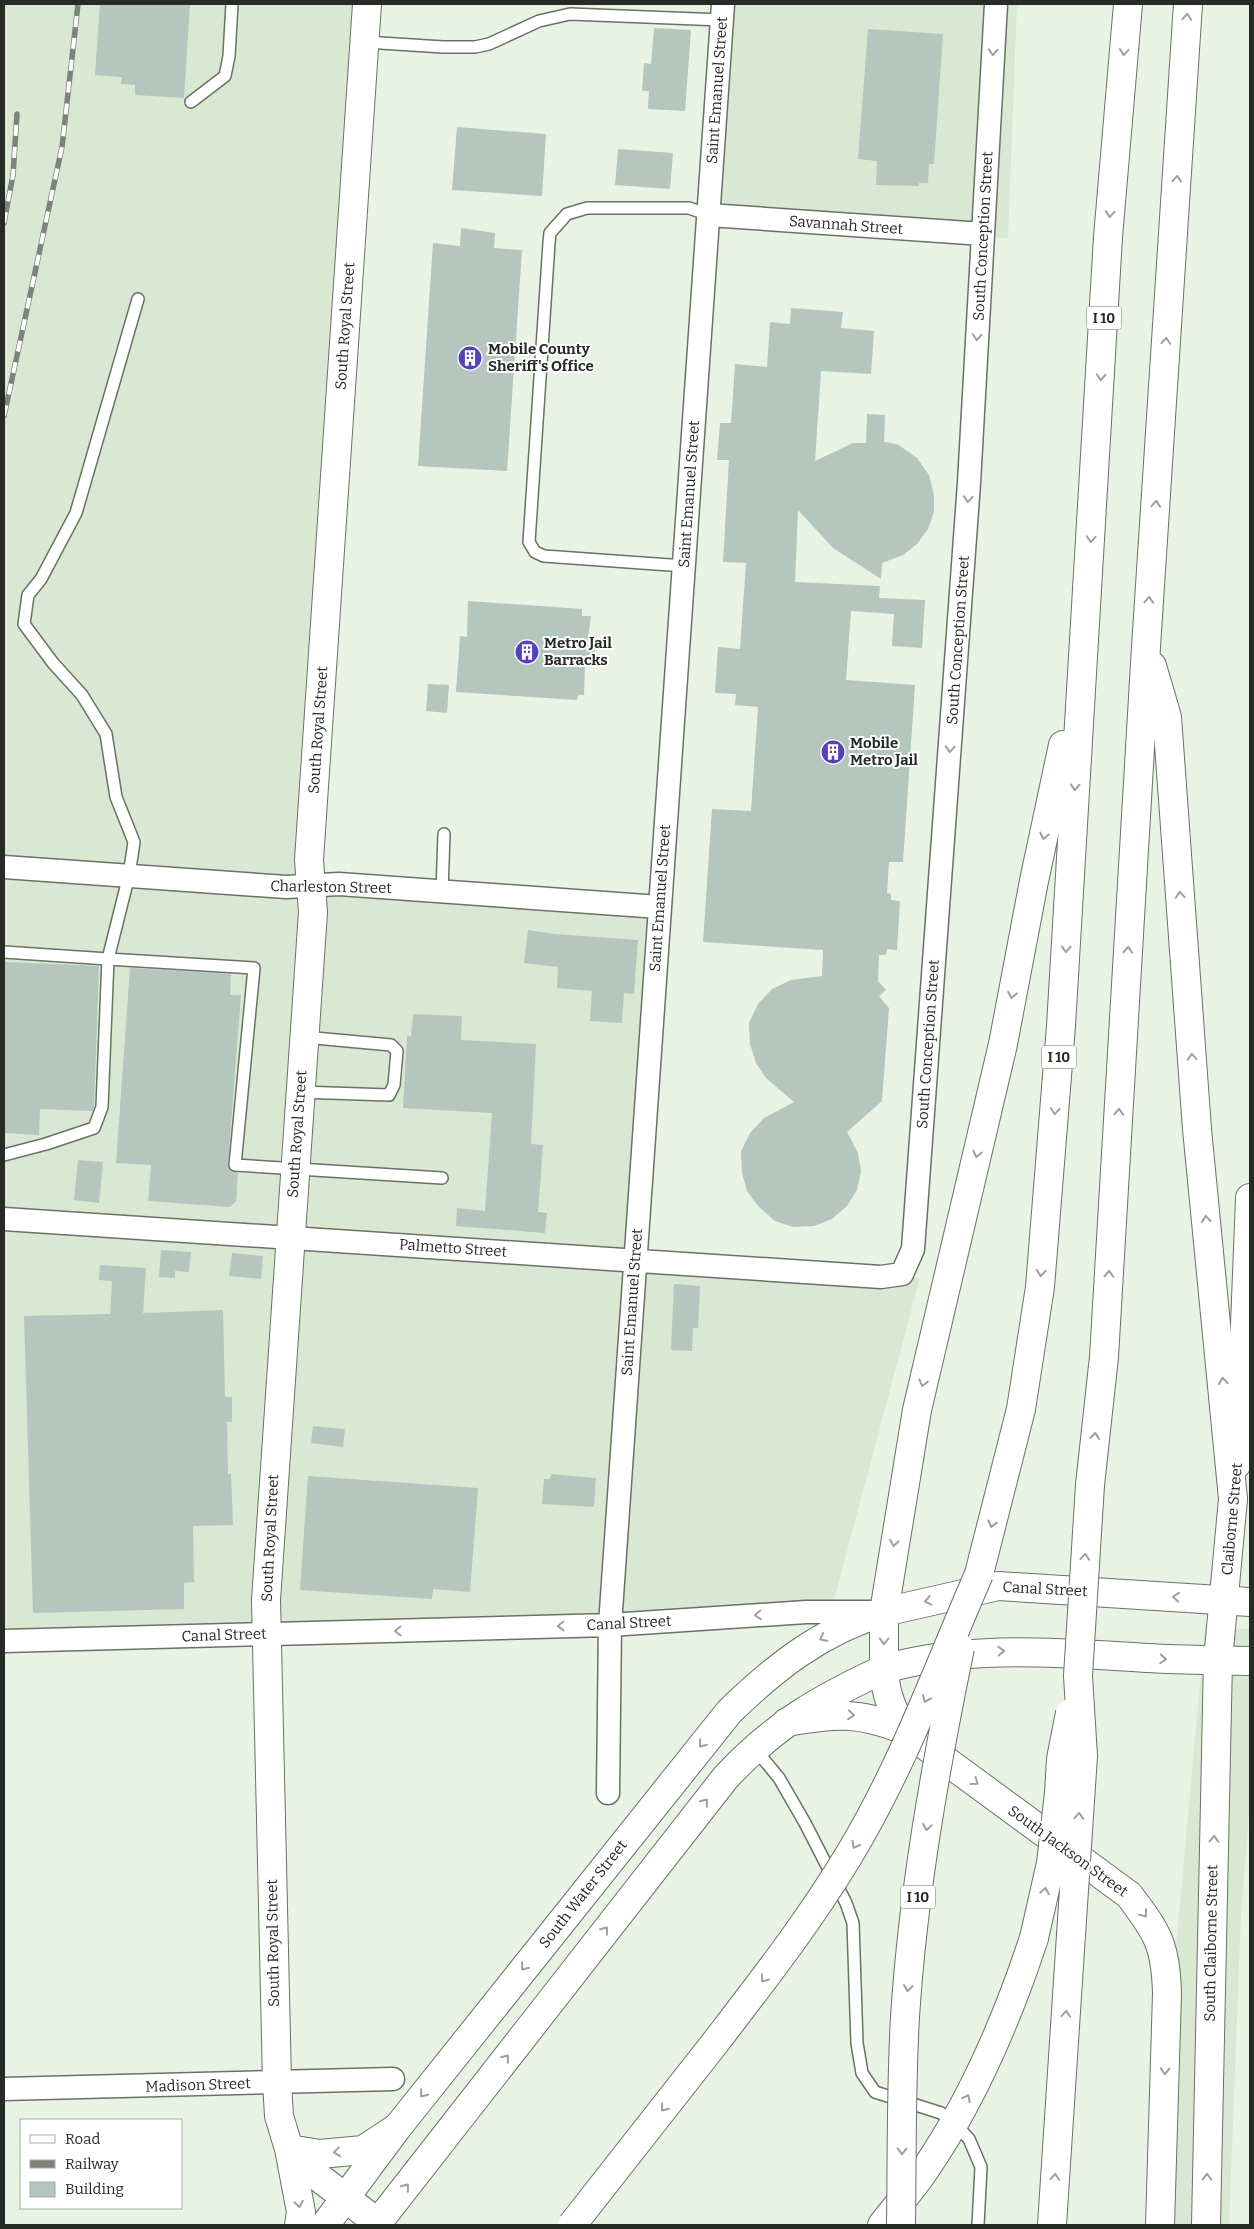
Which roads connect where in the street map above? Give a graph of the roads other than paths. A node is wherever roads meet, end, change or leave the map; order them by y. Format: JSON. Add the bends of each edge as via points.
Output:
{"nodes":[{"id":1,"x":232,"y":4,"type":"edge"},
{"id":2,"x":367,"y":4,"type":"edge"},
{"id":3,"x":996,"y":4,"type":"edge"},
{"id":4,"x":1128,"y":4,"type":"edge"},
{"id":5,"x":1188,"y":4,"type":"edge"},
{"id":6,"x":722,"y":12,"type":"edge"},
{"id":7,"x":364,"y":42,"type":"junction"},
{"id":8,"x":191,"y":102,"type":"dead end"},
{"id":9,"x":708,"y":215,"type":"junction"},
{"id":10,"x":983,"y":234,"type":"junction"},
{"id":11,"x":138,"y":299,"type":"dead end"},
{"id":12,"x":684,"y":566,"type":"junction"},
{"id":13,"x":1084,"y":633,"type":"junction"},
{"id":14,"x":1146,"y":647,"type":"junction"},
{"id":15,"x":444,"y":834,"type":"dead end"},
{"id":16,"x":4,"y":867,"type":"edge"},
{"id":17,"x":129,"y":875,"type":"junction"},
{"id":18,"x":311,"y":886,"type":"junction"},
{"id":19,"x":442,"y":892,"type":"junction"},
{"id":20,"x":659,"y":907,"type":"junction"},
{"id":21,"x":4,"y":952,"type":"edge"},
{"id":22,"x":108,"y":959,"type":"junction"},
{"id":23,"x":304,"y":1037,"type":"junction"},
{"id":24,"x":300,"y":1092,"type":"junction"},
{"id":25,"x":4,"y":1155,"type":"edge"},
{"id":26,"x":294,"y":1170,"type":"junction"},
{"id":27,"x":442,"y":1178,"type":"dead end"},
{"id":28,"x":1250,"y":1198,"type":"edge"},
{"id":29,"x":4,"y":1219,"type":"edge"},
{"id":30,"x":290,"y":1238,"type":"junction"},
{"id":31,"x":635,"y":1261,"type":"junction"},
{"id":32,"x":902,"y":1274,"type":"joint"},
{"id":33,"x":1233,"y":1499,"type":"junction"},
{"id":34,"x":979,"y":1574,"type":"junction"},
{"id":35,"x":1238,"y":1601,"type":"edge"},
{"id":36,"x":884,"y":1612,"type":"junction"},
{"id":37,"x":610,"y":1625,"type":"junction"},
{"id":38,"x":266,"y":1634,"type":"junction"},
{"id":39,"x":4,"y":1641,"type":"edge"},
{"id":40,"x":1218,"y":1660,"type":"junction"},
{"id":41,"x":1250,"y":1661,"type":"edge"},
{"id":42,"x":884,"y":1669,"type":"junction"},
{"id":43,"x":1078,"y":1676,"type":"junction"},
{"id":44,"x":785,"y":1722,"type":"junction"},
{"id":45,"x":904,"y":1730,"type":"junction"},
{"id":46,"x":754,"y":1747,"type":"junction"},
{"id":47,"x":608,"y":1793,"type":"dead end"},
{"id":48,"x":392,"y":2080,"type":"dead end"},
{"id":49,"x":277,"y":2082,"type":"junction"},
{"id":50,"x":4,"y":2089,"type":"edge"},
{"id":51,"x":954,"y":2123,"type":"junction"},
{"id":52,"x":397,"y":2128,"type":"junction"},
{"id":53,"x":289,"y":2149,"type":"junction"},
{"id":54,"x":346,"y":2199,"type":"junction"},
{"id":55,"x":377,"y":2224,"type":"edge"},
{"id":56,"x":299,"y":2225,"type":"edge"},
{"id":57,"x":326,"y":2225,"type":"edge"},
{"id":58,"x":572,"y":2225,"type":"edge"},
{"id":59,"x":882,"y":2225,"type":"edge"},
{"id":60,"x":901,"y":2225,"type":"edge"},
{"id":61,"x":978,"y":2225,"type":"edge"},
{"id":62,"x":1052,"y":2225,"type":"edge"},
{"id":63,"x":1160,"y":2225,"type":"edge"},
{"id":64,"x":1206,"y":2225,"type":"edge"}],
"edges":[{"from":1,"to":8,"type":"lane","via":[[225,76]]},
{"from":2,"to":7,"type":"main road","name":"South Royal Street"},
{"from":3,"to":10,"type":"street","name":"South Conception Street","one_way":true},
{"from":4,"to":13,"type":"main road","number":"I 10","one_way":true,"via":[[1108,237]]},
{"from":14,"to":5,"type":"main road","one_way":true},
{"from":6,"to":7,"type":"lane","via":[[570,14],[539,21],[475,47]]},
{"from":6,"to":9,"type":"street","name":"Saint Emanuel Street"},
{"from":7,"to":18,"type":"main road","name":"South Royal Street","via":[[309,860]]},
{"from":9,"to":10,"type":"street","name":"Savannah Street"},
{"from":9,"to":12,"type":"street","name":"Saint Emanuel Street"},
{"from":9,"to":12,"type":"lane","via":[[689,208],[587,208],[567,214],[550,233],[529,542],[535,552],[544,556]]},
{"from":10,"to":32,"type":"street","name":"South Conception Street","one_way":true,"via":[[969,483],[913,1249]]},
{"from":11,"to":17,"type":"lane","via":[[76,513],[41,579],[28,595],[24,624],[82,695],[106,734],[116,797],[134,842]]},
{"from":12,"to":20,"type":"street","name":"Saint Emanuel Street"},
{"from":13,"to":34,"type":"main road","number":"I 10","one_way":true,"via":[[1060,1035],[1040,1287],[1022,1409]]},
{"from":13,"to":36,"type":"main road","name":"South Jackson Street","one_way":true,"via":[[1003,1044],[916,1410]]},
{"from":33,"to":14,"type":"main road","one_way":true,"via":[[1197,1129],[1167,717]]},
{"from":43,"to":14,"type":"main road","one_way":true,"bridge":true,"via":[[1090,1485],[1104,1357]]},
{"from":15,"to":19,"type":"lane"},
{"from":16,"to":17,"type":"street","name":"Charleston Street"},
{"from":17,"to":18,"type":"street","name":"Charleston Street","via":[[286,887]]},
{"from":17,"to":22,"type":"lane"},
{"from":18,"to":19,"type":"street","name":"Charleston Street","via":[[339,884]]},
{"from":18,"to":23,"type":"main road","name":"South Royal Street","via":[[313,912]]},
{"from":19,"to":20,"type":"street","name":"Charleston Street"},
{"from":20,"to":31,"type":"street","name":"Saint Emanuel Street"},
{"from":21,"to":22,"type":"lane"},
{"from":22,"to":25,"type":"lane","via":[[102,1107],[94,1128]]},
{"from":22,"to":26,"type":"lane","via":[[254,968],[235,1165]]},
{"from":23,"to":24,"type":"main road","name":"South Royal Street"},
{"from":23,"to":24,"type":"lane","via":[[392,1045],[397,1051],[394,1085],[389,1095]]},
{"from":24,"to":26,"type":"main road","name":"South Royal Street"},
{"from":26,"to":27,"type":"lane"},
{"from":26,"to":30,"type":"main road","name":"South Royal Street"},
{"from":28,"to":33,"type":"main road","name":"Claiborne Street","via":[[1242,1401]]},
{"from":29,"to":30,"type":"street","name":"Palmetto Street"},
{"from":30,"to":31,"type":"street","name":"Palmetto Street"},
{"from":30,"to":38,"type":"main road","name":"South Royal Street"},
{"from":31,"to":32,"type":"street","name":"Palmetto Street","via":[[881,1277]]},
{"from":31,"to":37,"type":"street","name":"Saint Emanuel Street"},
{"from":33,"to":35,"type":"main road","name":"Claiborne Street"},
{"from":34,"to":58,"type":"main road","one_way":true,"bridge":true,"via":[[900,1760],[832,1884],[777,1963]]},
{"from":34,"to":60,"type":"main road","number":"I 10","one_way":true,"bridge":true,"via":[[942,1738],[921,1866],[905,2018]]},
{"from":35,"to":36,"type":"main road","name":"Canal Street","one_way":true,"via":[[998,1586]]},
{"from":35,"to":40,"type":"main road","name":"Claiborne Street"},
{"from":36,"to":37,"type":"street","name":"Canal Street","one_way":true,"via":[[806,1612]]},
{"from":36,"to":42,"type":"main road","name":"South Jackson Street","one_way":true},
{"from":36,"to":52,"type":"main road","name":"South Water Street","one_way":true,"via":[[808,1646],[768,1676],[729,1712]]},
{"from":37,"to":38,"type":"street","name":"Canal Street","one_way":true},
{"from":37,"to":47,"type":"street","name":"Saint Emanuel Street"},
{"from":38,"to":39,"type":"street","name":"Canal Street"},
{"from":38,"to":49,"type":"main road","name":"South Royal Street"},
{"from":40,"to":41,"type":"main road"},
{"from":42,"to":40,"type":"main road","one_way":true,"via":[[938,1657],[993,1652]]},
{"from":64,"to":40,"type":"main road","name":"South Claiborne Street","one_way":true},
{"from":42,"to":44,"type":"main road"},
{"from":42,"to":45,"type":"main road","name":"South Jackson Street","via":[[890,1707]]},
{"from":51,"to":43,"type":"main road","one_way":true,"bridge":true,"via":[[1003,2024],[1034,1938],[1051,1863],[1061,1759]]},
{"from":62,"to":43,"type":"main road","one_way":true,"bridge":true,"via":[[1083,1756]]},
{"from":44,"to":45,"type":"main road","one_way":true,"via":[[835,1714],[876,1720]]},
{"from":44,"to":46,"type":"main road"},
{"from":45,"to":63,"type":"main road","name":"South Jackson Street","one_way":true,"via":[[1130,1895],[1161,1943],[1167,1994]]},
{"from":46,"to":51,"type":"lane","via":[[779,1778],[801,1815],[853,1923],[862,2073],[875,2092],[941,2113]]},
{"from":55,"to":46,"type":"main road","one_way":true,"via":[[711,1793]]},
{"from":48,"to":49,"type":"street","name":"Madison Street"},
{"from":49,"to":50,"type":"street","name":"Madison Street"},
{"from":49,"to":53,"type":"main road","name":"South Royal Street","via":[[279,2116]]},
{"from":51,"to":59,"type":"main road","via":[[924,2172]]},
{"from":51,"to":61,"type":"lane","via":[[969,2139],[981,2167]]},
{"from":52,"to":53,"type":"main road","one_way":true,"via":[[363,2150],[320,2154]]},
{"from":52,"to":54,"type":"main road","name":"South Water Street"},
{"from":53,"to":54,"type":"main road","name":"South Royal Street","via":[[308,2170]]},
{"from":53,"to":56,"type":"main road","one_way":true,"via":[[301,2212]]},
{"from":54,"to":55,"type":"main road","name":"South Royal Street"},
{"from":54,"to":57,"type":"main road","name":"South Water Street"}]}
